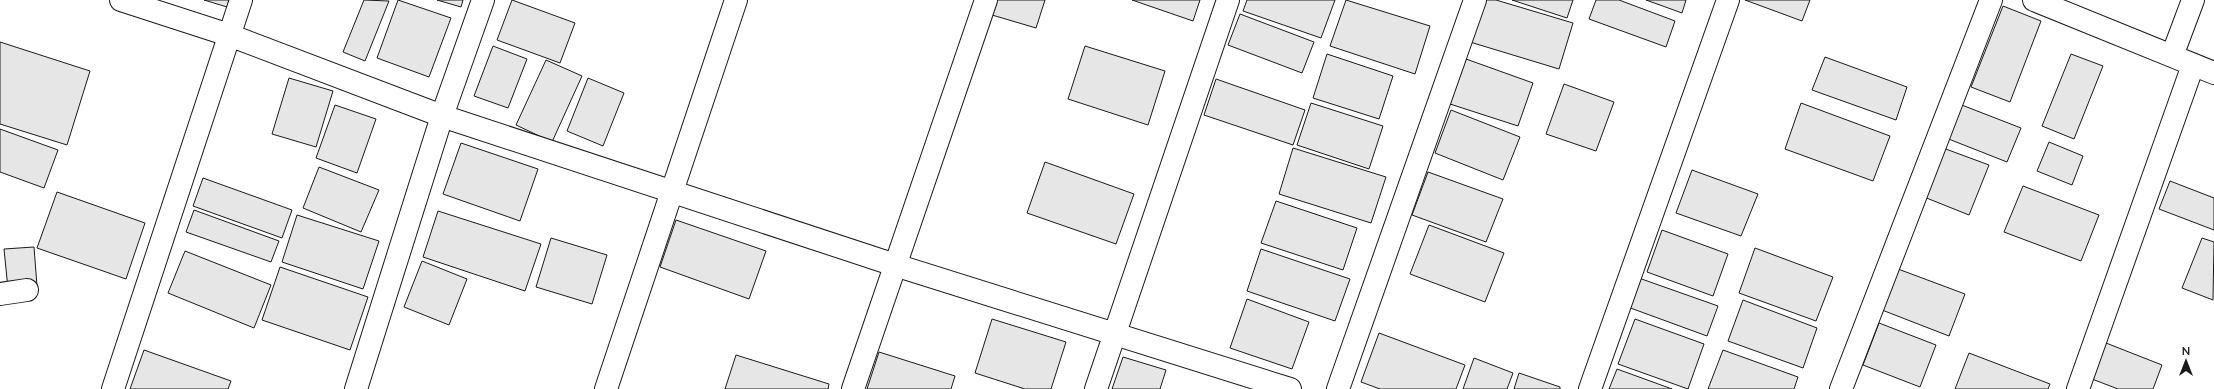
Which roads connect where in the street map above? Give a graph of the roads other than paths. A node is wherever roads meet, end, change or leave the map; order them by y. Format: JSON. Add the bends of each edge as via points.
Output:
{"nodes":[{"id":1,"x":121,"y":0,"type":"edge"},
{"id":2,"x":241,"y":0,"type":"edge"},
{"id":3,"x":483,"y":0,"type":"edge"},
{"id":4,"x":736,"y":0,"type":"edge"},
{"id":5,"x":986,"y":0,"type":"edge"},
{"id":6,"x":1228,"y":0,"type":"edge"},
{"id":7,"x":1475,"y":0,"type":"edge"},
{"id":8,"x":1728,"y":0,"type":"edge"},
{"id":9,"x":1991,"y":0,"type":"edge"},
{"id":10,"x":2034,"y":0,"type":"edge"},
{"id":11,"x":2192,"y":0,"type":"edge"},
{"id":12,"x":229,"y":35,"type":"junction"},
{"id":13,"x":2172,"y":56,"type":"junction"},
{"id":14,"x":2193,"y":65,"type":"junction"},
{"id":15,"x":2214,"y":73,"type":"edge"},
{"id":16,"x":442,"y":116,"type":"junction"},
{"id":17,"x":672,"y":192,"type":"junction"},
{"id":18,"x":894,"y":265,"type":"junction"},
{"id":19,"x":27,"y":290,"type":"dead end"},
{"id":20,"x":0,"y":294,"type":"edge"},
{"id":21,"x":1114,"y":335,"type":"junction"},
{"id":22,"x":113,"y":389,"type":"edge"},
{"id":23,"x":356,"y":389,"type":"edge"},
{"id":24,"x":606,"y":389,"type":"edge"},
{"id":25,"x":853,"y":389,"type":"edge"},
{"id":26,"x":1096,"y":389,"type":"edge"},
{"id":27,"x":1290,"y":389,"type":"edge"},
{"id":28,"x":1338,"y":389,"type":"edge"},
{"id":29,"x":1590,"y":389,"type":"edge"},
{"id":30,"x":1841,"y":389,"type":"edge"},
{"id":31,"x":2078,"y":389,"type":"edge"}],
"edges":[{"from":1,"to":12,"type":"street"},
{"from":2,"to":12,"type":"street"},
{"from":3,"to":16,"type":"street"},
{"from":4,"to":17,"type":"street"},
{"from":5,"to":18,"type":"street"},
{"from":6,"to":21,"type":"street"},
{"from":7,"to":28,"type":"street"},
{"from":8,"to":29,"type":"street"},
{"from":9,"to":30,"type":"street"},
{"from":10,"to":13,"type":"street"},
{"from":11,"to":13,"type":"street"},
{"from":12,"to":16,"type":"street"},
{"from":12,"to":22,"type":"street"},
{"from":13,"to":14,"type":"street"},
{"from":14,"to":15,"type":"street"},
{"from":14,"to":31,"type":"street"},
{"from":16,"to":17,"type":"street"},
{"from":16,"to":23,"type":"street"},
{"from":17,"to":18,"type":"street"},
{"from":17,"to":24,"type":"street"},
{"from":18,"to":21,"type":"street"},
{"from":18,"to":25,"type":"street"},
{"from":19,"to":20,"type":"street"},
{"from":21,"to":26,"type":"street"},
{"from":21,"to":27,"type":"street"}]}
